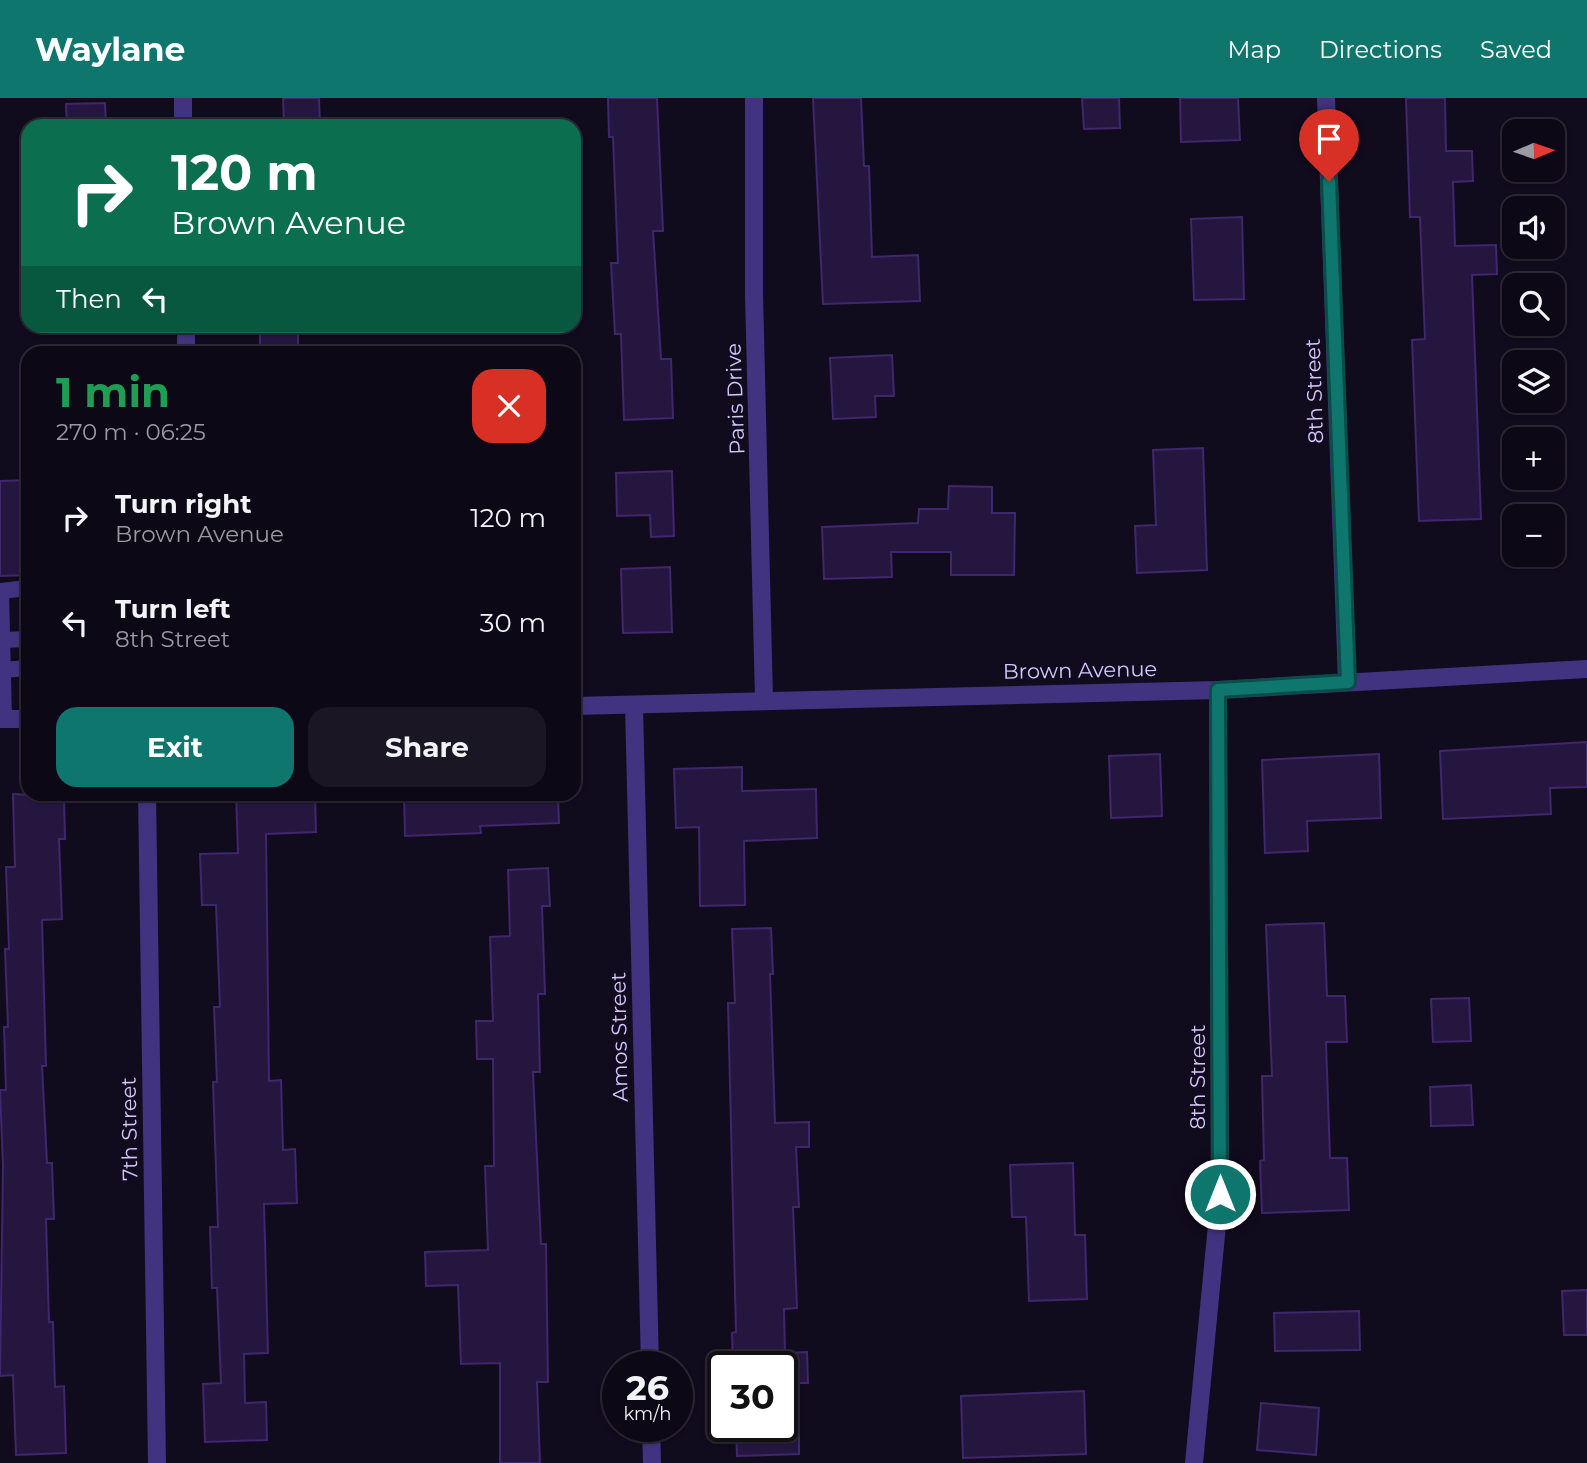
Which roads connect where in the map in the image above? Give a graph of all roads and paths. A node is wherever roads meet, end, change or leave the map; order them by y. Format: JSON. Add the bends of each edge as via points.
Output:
{"nodes":[{"id":1,"x":183,"y":98,"type":"edge"},
{"id":2,"x":754,"y":98,"type":"edge"},
{"id":3,"x":1326,"y":98,"type":"edge"},
{"id":4,"x":183,"y":119,"type":"edge"},
{"id":5,"x":21,"y":589,"type":"edge"},
{"id":6,"x":2,"y":639,"type":"junction"},
{"id":7,"x":21,"y":639,"type":"edge"},
{"id":8,"x":21,"y":669,"type":"edge"},
{"id":9,"x":1587,"y":669,"type":"edge"},
{"id":10,"x":3,"y":670,"type":"junction"},
{"id":11,"x":1348,"y":682,"type":"junction"},
{"id":12,"x":1218,"y":690,"type":"junction"},
{"id":13,"x":764,"y":699,"type":"junction"},
{"id":14,"x":634,"y":705,"type":"junction"},
{"id":15,"x":581,"y":706,"type":"edge"},
{"id":16,"x":2,"y":719,"type":"edge"},
{"id":17,"x":21,"y":719,"type":"edge"},
{"id":18,"x":147,"y":801,"type":"edge"},
{"id":19,"x":650,"y":1351,"type":"edge"},
{"id":20,"x":651,"y":1442,"type":"edge"},
{"id":21,"x":158,"y":1463,"type":"edge"},
{"id":22,"x":652,"y":1463,"type":"edge"},
{"id":23,"x":1194,"y":1463,"type":"edge"}],
"edges":[{"from":1,"to":4,"type":"street"},
{"from":2,"to":13,"type":"street","name":"Paris Drive"},
{"from":3,"to":11,"type":"street","name":"8th Street"},
{"from":5,"to":6,"type":"lane","via":[[1,591]]},
{"from":6,"to":7,"type":"lane"},
{"from":6,"to":10,"type":"lane"},
{"from":8,"to":10,"type":"lane"},
{"from":9,"to":11,"type":"street","name":"Brown Avenue"},
{"from":10,"to":16,"type":"lane"},
{"from":11,"to":12,"type":"street","name":"Brown Avenue"},
{"from":12,"to":13,"type":"street","name":"Brown Avenue"},
{"from":12,"to":23,"type":"street","name":"8th Street","via":[[1220,1194]]},
{"from":13,"to":14,"type":"street","name":"Brown Avenue"},
{"from":14,"to":15,"type":"street","name":"Brown Avenue"},
{"from":14,"to":19,"type":"street","name":"Amos Street"},
{"from":16,"to":17,"type":"street"},
{"from":18,"to":21,"type":"street","name":"7th Street"},
{"from":20,"to":22,"type":"street"}]}
